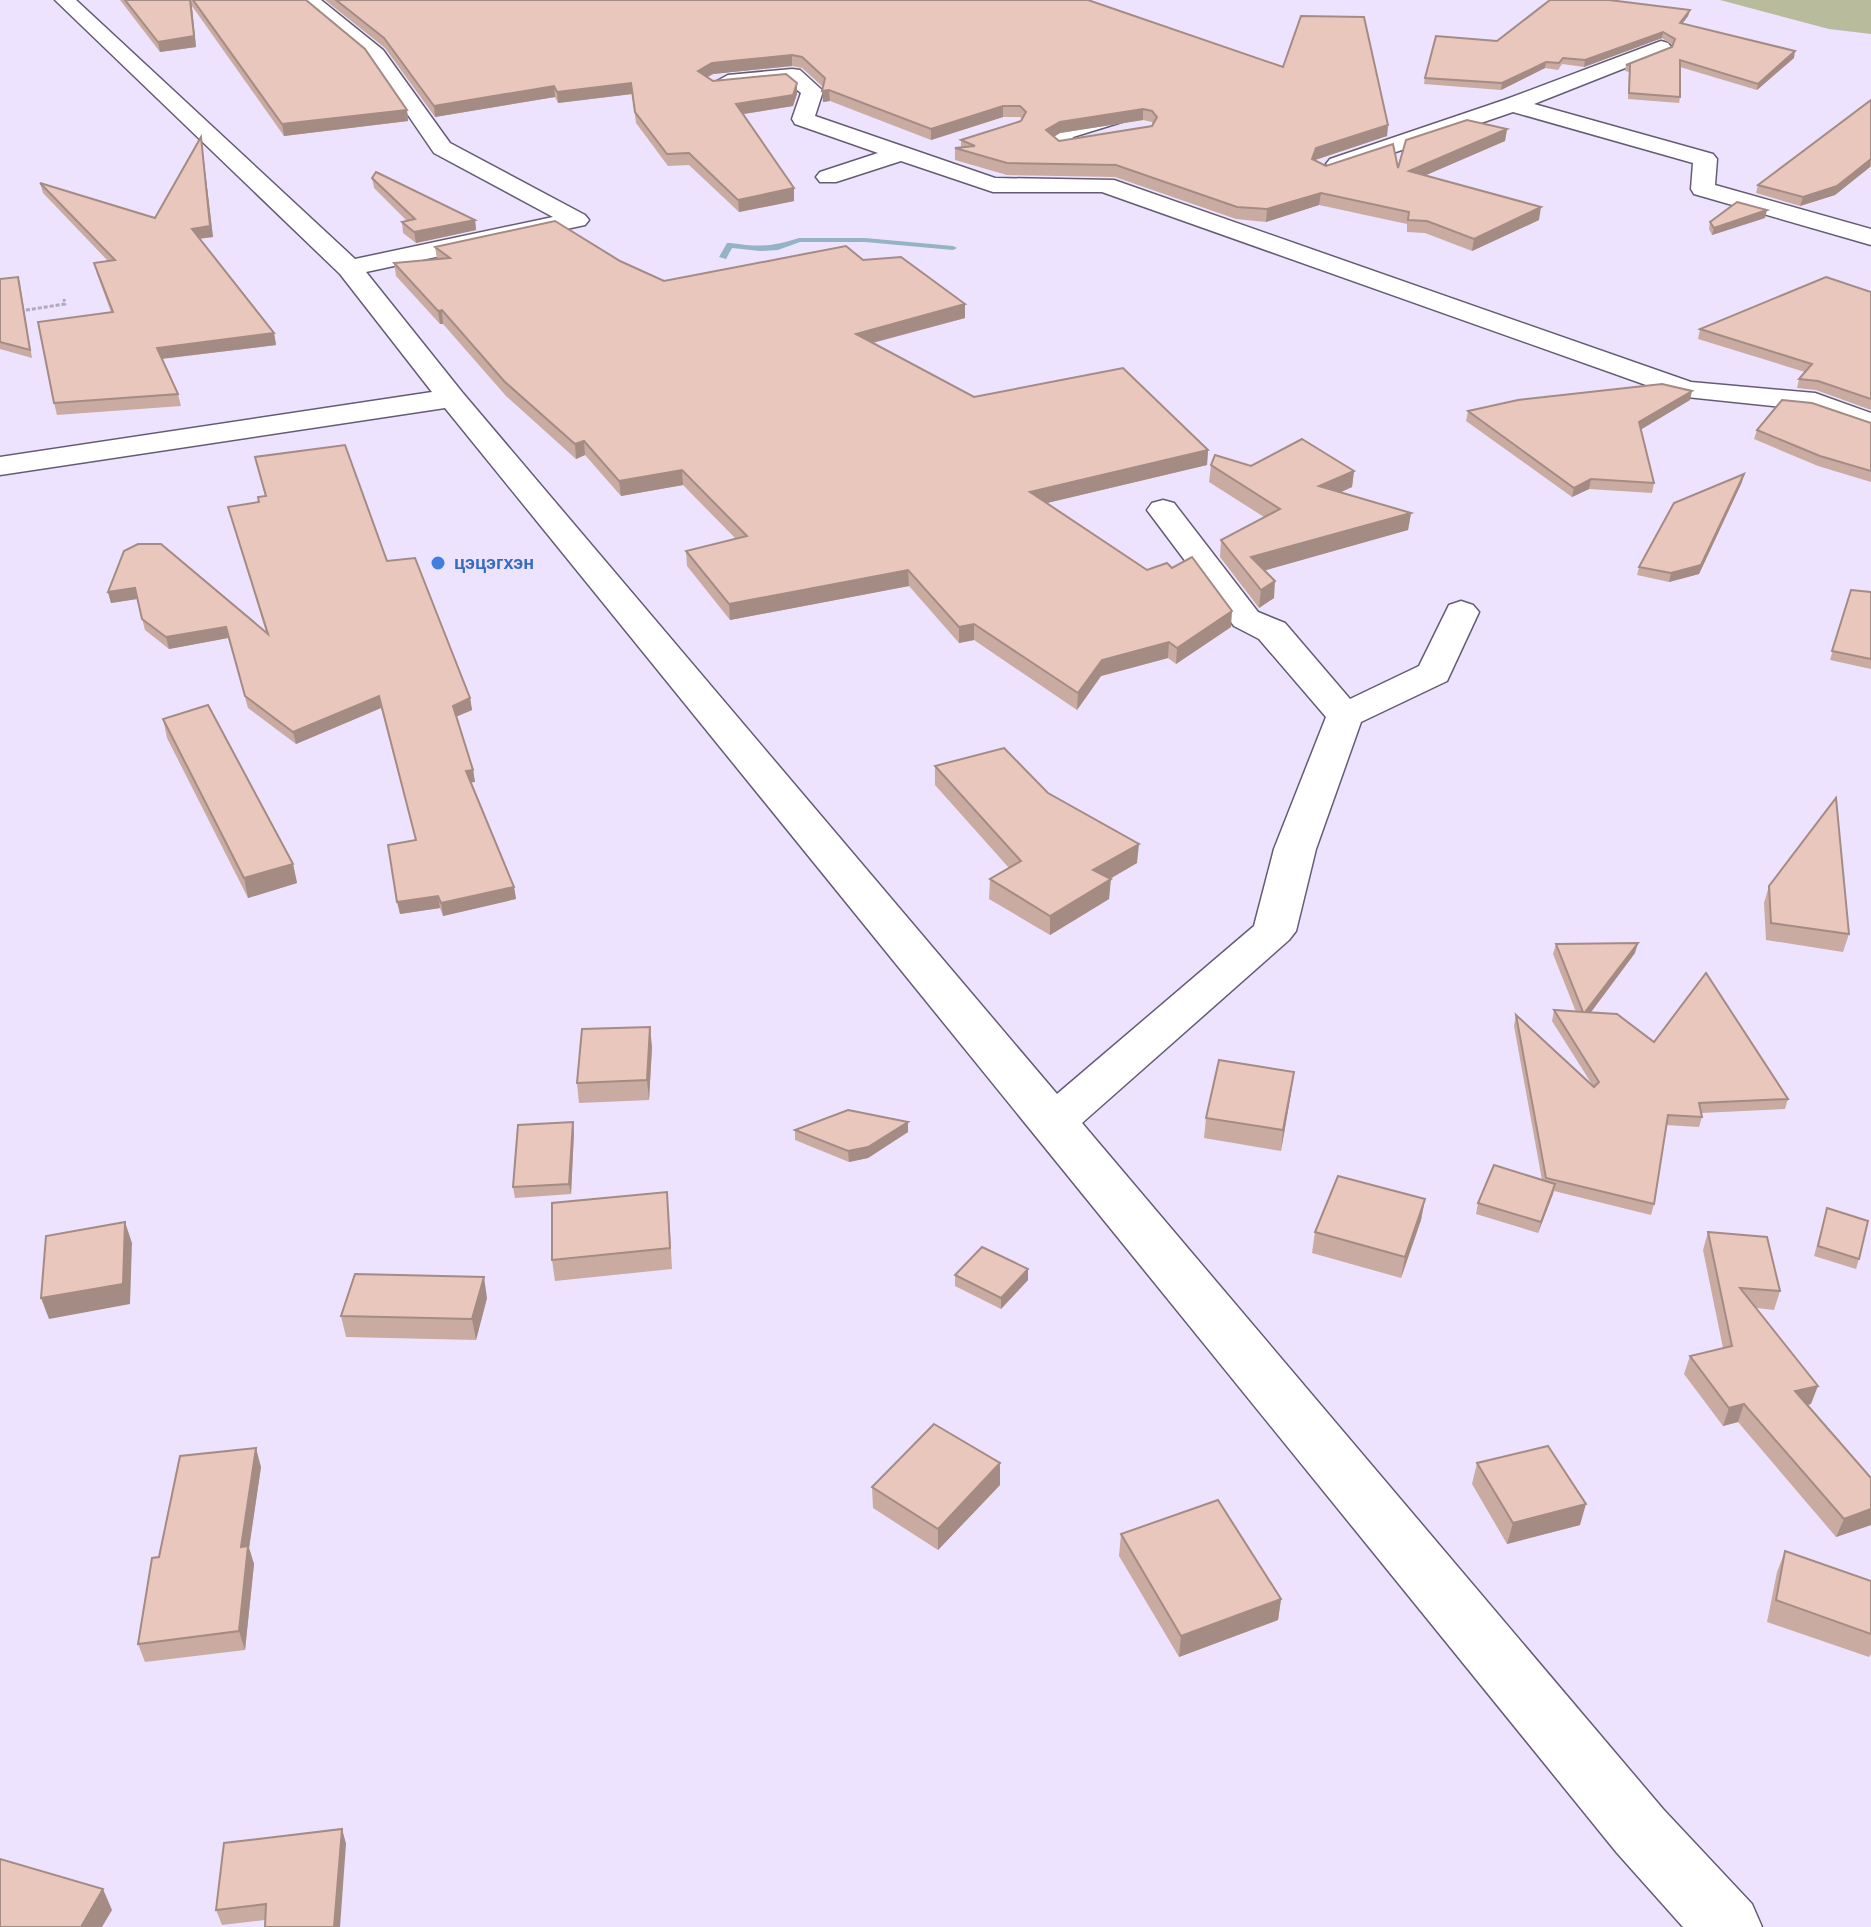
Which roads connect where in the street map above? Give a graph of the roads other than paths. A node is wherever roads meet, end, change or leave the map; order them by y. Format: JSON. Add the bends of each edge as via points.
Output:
{"nodes":[{"id":1,"x":65,"y":0,"type":"edge"},
{"id":2,"x":309,"y":0,"type":"edge"},
{"id":3,"x":1661,"y":47,"type":"edge"},
{"id":4,"x":713,"y":83,"type":"edge"},
{"id":5,"x":1512,"y":105,"type":"junction"},
{"id":6,"x":1124,"y":124,"type":"edge"},
{"id":7,"x":955,"y":143,"type":"edge"},
{"id":8,"x":1058,"y":150,"type":"edge"},
{"id":9,"x":907,"y":155,"type":"junction"},
{"id":10,"x":1324,"y":168,"type":"edge"},
{"id":11,"x":828,"y":177,"type":"dead end"},
{"id":12,"x":1871,"y":237,"type":"edge"},
{"id":13,"x":349,"y":268,"type":"junction"},
{"id":14,"x":452,"y":398,"type":"junction"},
{"id":15,"x":1871,"y":423,"type":"edge"},
{"id":16,"x":0,"y":466,"type":"edge"},
{"id":17,"x":1163,"y":510,"type":"dead end"},
{"id":18,"x":1461,"y":612,"type":"dead end"},
{"id":19,"x":1345,"y":716,"type":"junction"},
{"id":20,"x":1053,"y":1123,"type":"junction"},
{"id":21,"x":1728,"y":1927,"type":"edge"}],
"edges":[{"from":1,"to":13,"type":"street"},
{"from":2,"to":13,"type":"street","via":[[376,54],[442,148],[576,220]]},
{"from":3,"to":5,"type":"street"},
{"from":4,"to":9,"type":"street","via":[[792,75],[812,91],[803,119]]},
{"from":5,"to":10,"type":"street"},
{"from":5,"to":12,"type":"street","via":[[1705,159],[1703,189]]},
{"from":6,"to":8,"type":"street"},
{"from":7,"to":9,"type":"street"},
{"from":9,"to":11,"type":"street"},
{"from":9,"to":15,"type":"street","via":[[993,185],[1105,185],[1687,390],[1815,402]]},
{"from":13,"to":14,"type":"street"},
{"from":14,"to":16,"type":"street"},
{"from":14,"to":20,"type":"street"},
{"from":17,"to":19,"type":"street","via":[[1246,619],[1272,631]]},
{"from":18,"to":19,"type":"street","via":[[1434,673]]},
{"from":19,"to":20,"type":"street","via":[[1295,849],[1274,931]]},
{"from":20,"to":21,"type":"street","via":[[1640,1831]]}]}
